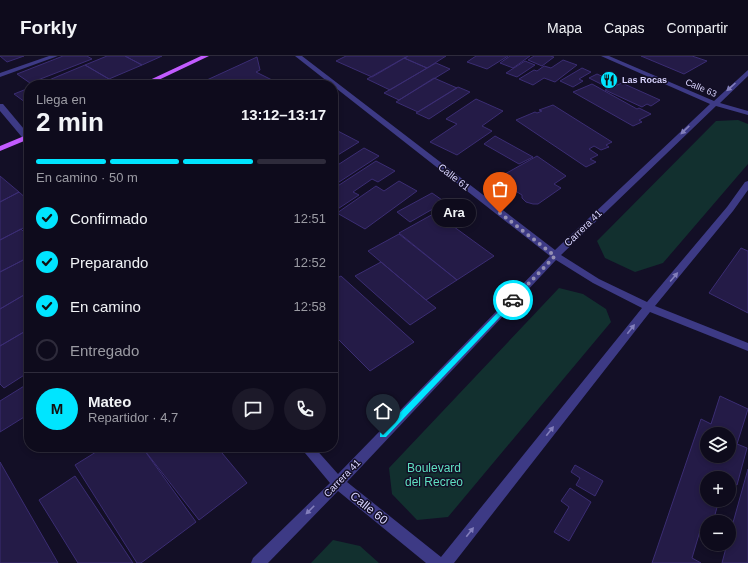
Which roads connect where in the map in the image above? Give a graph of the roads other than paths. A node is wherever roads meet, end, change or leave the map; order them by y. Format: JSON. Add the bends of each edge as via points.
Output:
{"nodes":[{"id":1,"x":56,"y":56,"type":"edge"},
{"id":2,"x":206,"y":56,"type":"edge"},
{"id":3,"x":298,"y":56,"type":"edge"},
{"id":4,"x":604,"y":56,"type":"edge"},
{"id":5,"x":748,"y":72,"type":"edge"},
{"id":6,"x":0,"y":75,"type":"edge"},
{"id":7,"x":153,"y":80,"type":"edge"},
{"id":8,"x":329,"y":80,"type":"edge"},
{"id":9,"x":338,"y":87,"type":"edge"},
{"id":10,"x":714,"y":103,"type":"junction"},
{"id":11,"x":0,"y":106,"type":"edge"},
{"id":12,"x":748,"y":113,"type":"edge"},
{"id":13,"x":24,"y":133,"type":"edge"},
{"id":14,"x":24,"y":140,"type":"edge"},
{"id":15,"x":0,"y":149,"type":"edge"},
{"id":16,"x":748,"y":184,"type":"edge"},
{"id":17,"x":555,"y":256,"type":"junction"},
{"id":18,"x":649,"y":307,"type":"junction"},
{"id":19,"x":748,"y":347,"type":"edge"},
{"id":20,"x":310,"y":452,"type":"edge"},
{"id":21,"x":338,"y":483,"type":"junction"},
{"id":22,"x":258,"y":563,"type":"edge"},
{"id":23,"x":437,"y":563,"type":"edge"},
{"id":24,"x":446,"y":563,"type":"edge"}],
"edges":[{"from":1,"to":6,"type":"street"},
{"from":2,"to":7,"type":"main road"},
{"from":3,"to":8,"type":"street","name":"Calle 61"},
{"from":4,"to":10,"type":"street","name":"Calle 63"},
{"from":5,"to":10,"type":"street","name":"Carrera 41","one_way":true},
{"from":9,"to":17,"type":"street","name":"Calle 61"},
{"from":10,"to":12,"type":"street","name":"Calle 63"},
{"from":10,"to":17,"type":"street","name":"Carrera 41","one_way":true},
{"from":11,"to":13,"type":"street"},
{"from":14,"to":15,"type":"main road"},
{"from":18,"to":16,"type":"street","one_way":true},
{"from":17,"to":18,"type":"street","name":"Calle 61","via":[[596,281]]},
{"from":17,"to":21,"type":"street","name":"Carrera 41"},
{"from":18,"to":19,"type":"street","name":"Calle 61"},
{"from":24,"to":18,"type":"street","one_way":true},
{"from":20,"to":21,"type":"street","name":"Calle 60"},
{"from":21,"to":22,"type":"street","name":"Carrera 41","one_way":true},
{"from":21,"to":23,"type":"street","name":"Calle 60"}]}
